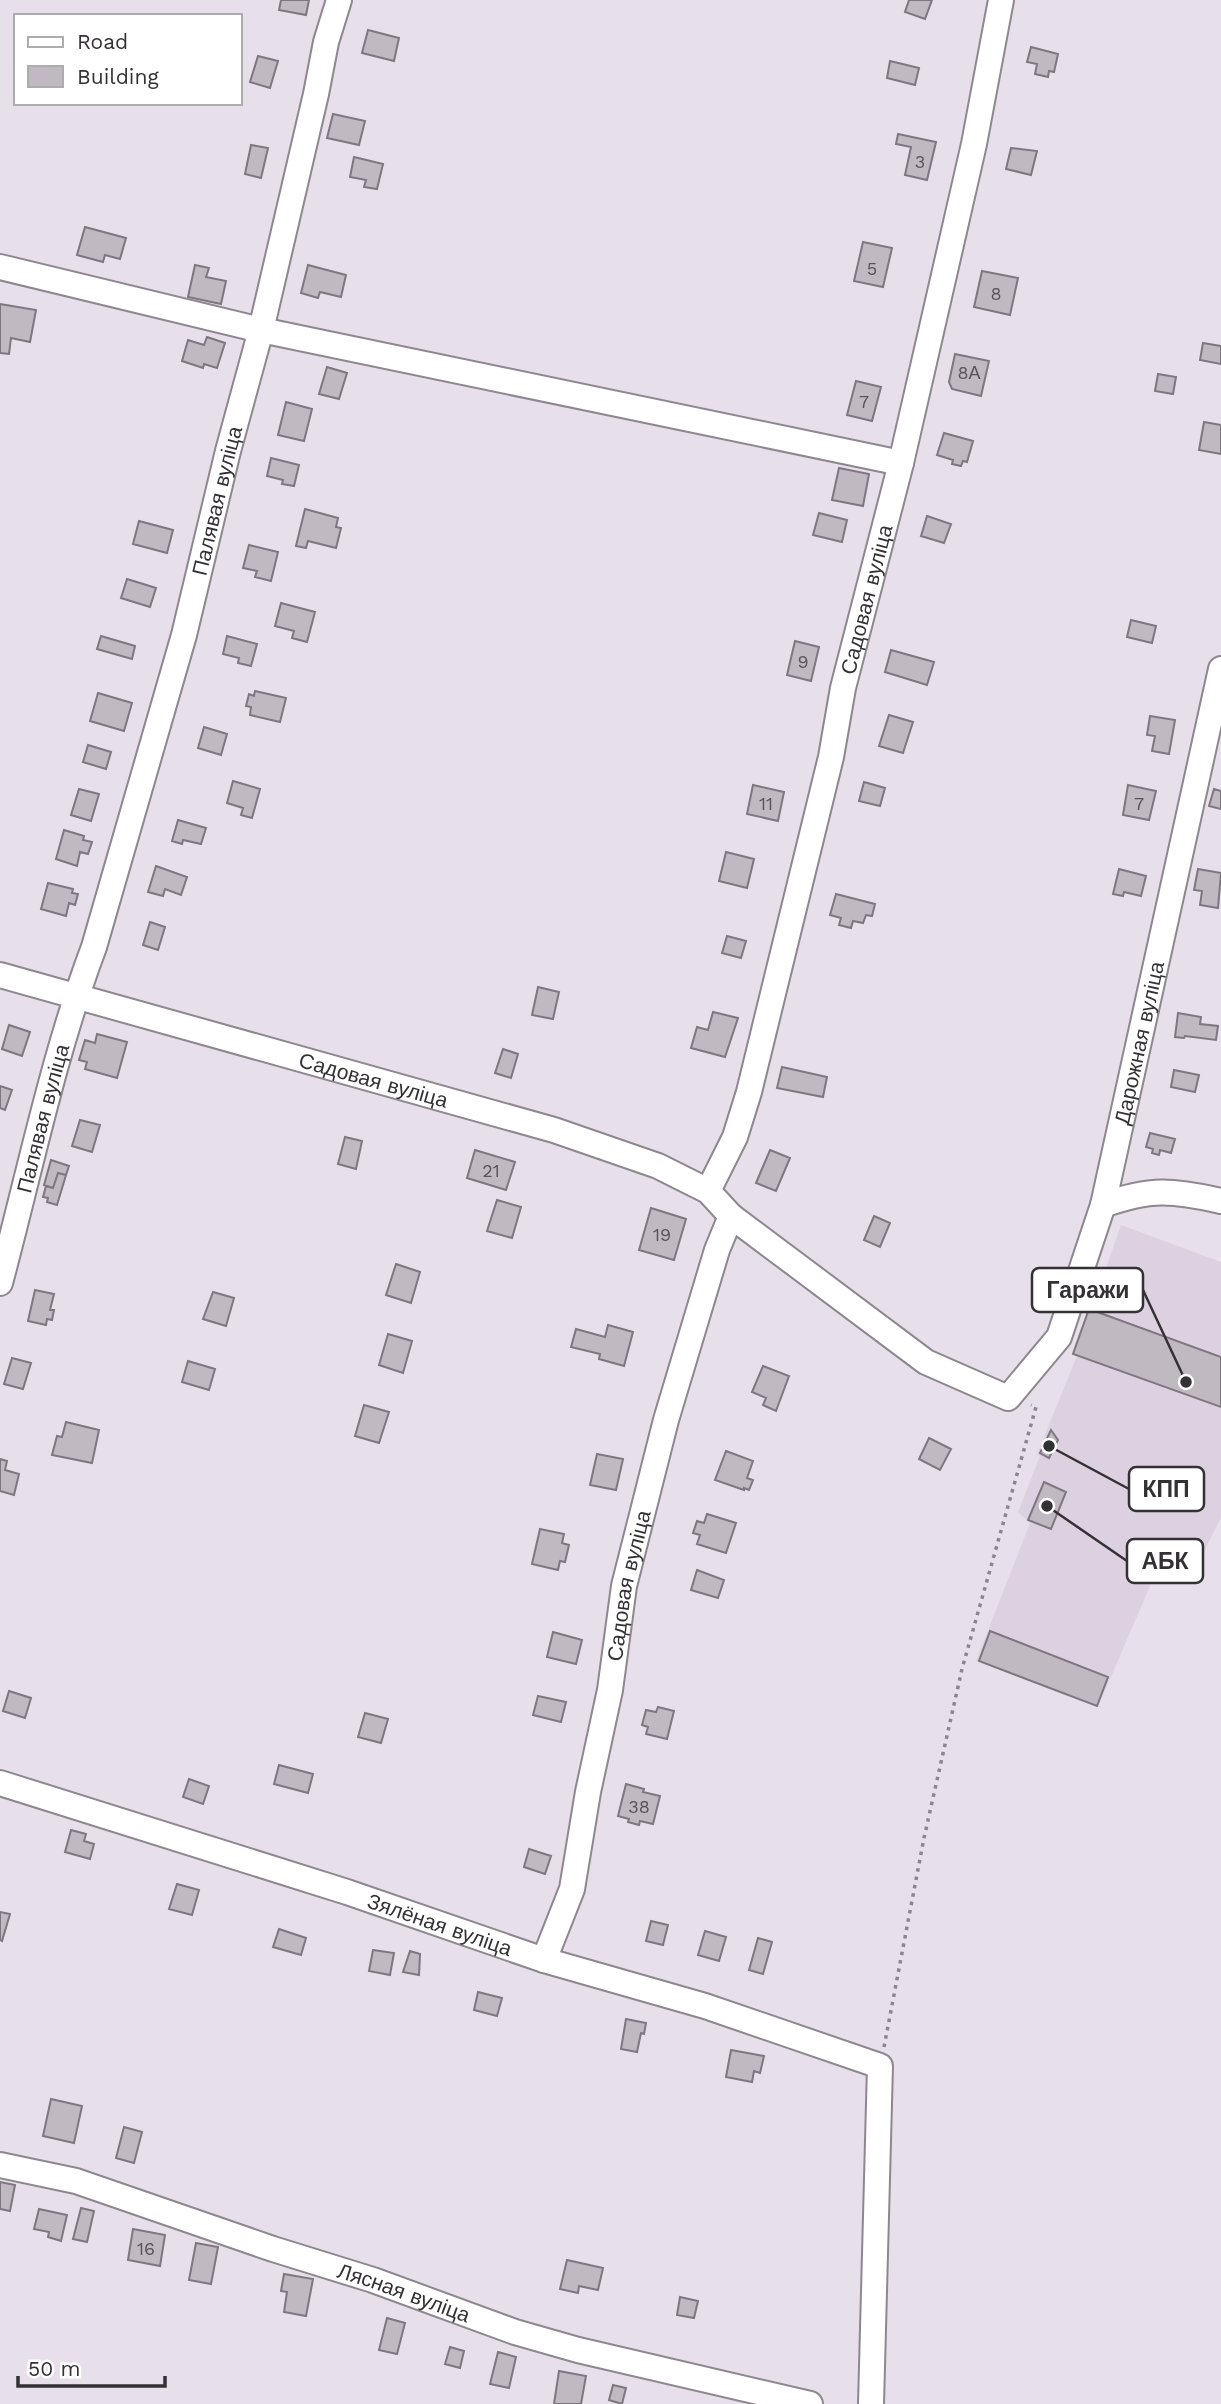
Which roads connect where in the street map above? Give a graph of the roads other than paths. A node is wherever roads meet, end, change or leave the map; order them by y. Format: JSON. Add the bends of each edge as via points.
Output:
{"nodes":[{"id":1,"x":339,"y":0,"type":"edge"},
{"id":2,"x":1001,"y":0,"type":"edge"},
{"id":3,"x":0,"y":267,"type":"edge"},
{"id":4,"x":261,"y":330,"type":"junction"},
{"id":5,"x":901,"y":463,"type":"junction"},
{"id":6,"x":1221,"y":669,"type":"edge"},
{"id":7,"x":0,"y":975,"type":"edge"},
{"id":8,"x":76,"y":996,"type":"junction"},
{"id":9,"x":708,"y":1191,"type":"junction"},
{"id":10,"x":1221,"y":1201,"type":"edge"},
{"id":11,"x":1103,"y":1205,"type":"junction"},
{"id":12,"x":731,"y":1216,"type":"junction"},
{"id":13,"x":0,"y":1283,"type":"edge"},
{"id":14,"x":1008,"y":1398,"type":"joint"},
{"id":15,"x":0,"y":1783,"type":"edge"},
{"id":16,"x":544,"y":1960,"type":"junction"},
{"id":17,"x":0,"y":2165,"type":"edge"},
{"id":18,"x":810,"y":2404,"type":"edge"},
{"id":19,"x":871,"y":2404,"type":"edge"}],
"edges":[{"from":1,"to":4,"type":"street","name":"Палявая вуліца"},
{"from":2,"to":5,"type":"street","name":"Садовая вуліца","via":[[974,144]]},
{"from":3,"to":4,"type":"street"},
{"from":4,"to":5,"type":"street"},
{"from":4,"to":8,"type":"street","name":"Палявая вуліца","via":[[184,635]]},
{"from":5,"to":9,"type":"street","name":"Садовая вуліца","via":[[749,1091],[735,1137]]},
{"from":6,"to":11,"type":"street","name":"Дарожная вуліца"},
{"from":7,"to":8,"type":"street"},
{"from":8,"to":9,"type":"street","name":"Садовая вуліца","via":[[554,1130],[657,1166]]},
{"from":8,"to":13,"type":"street","name":"Палявая вуліца"},
{"from":9,"to":12,"type":"street","name":"Садовая вуліца"},
{"from":10,"to":11,"type":"street","via":[[1163,1191],[1130,1195]]},
{"from":11,"to":14,"type":"street","name":"Дарожная вуліца","via":[[1059,1337]]},
{"from":12,"to":14,"type":"street","name":"Садовая вуліца","via":[[926,1362]]},
{"from":12,"to":16,"type":"street","name":"Садовая вуліца","via":[[663,1433],[624,1586],[610,1690],[572,1889]]},
{"from":15,"to":16,"type":"street","name":"Зялёная вуліца","via":[[347,1892]]},
{"from":16,"to":19,"type":"street","name":"Зялёная вуліца","via":[[705,2006],[880,2066]]},
{"from":17,"to":18,"type":"street","name":"Лясная вуліца","via":[[76,2181],[515,2332]]}]}
